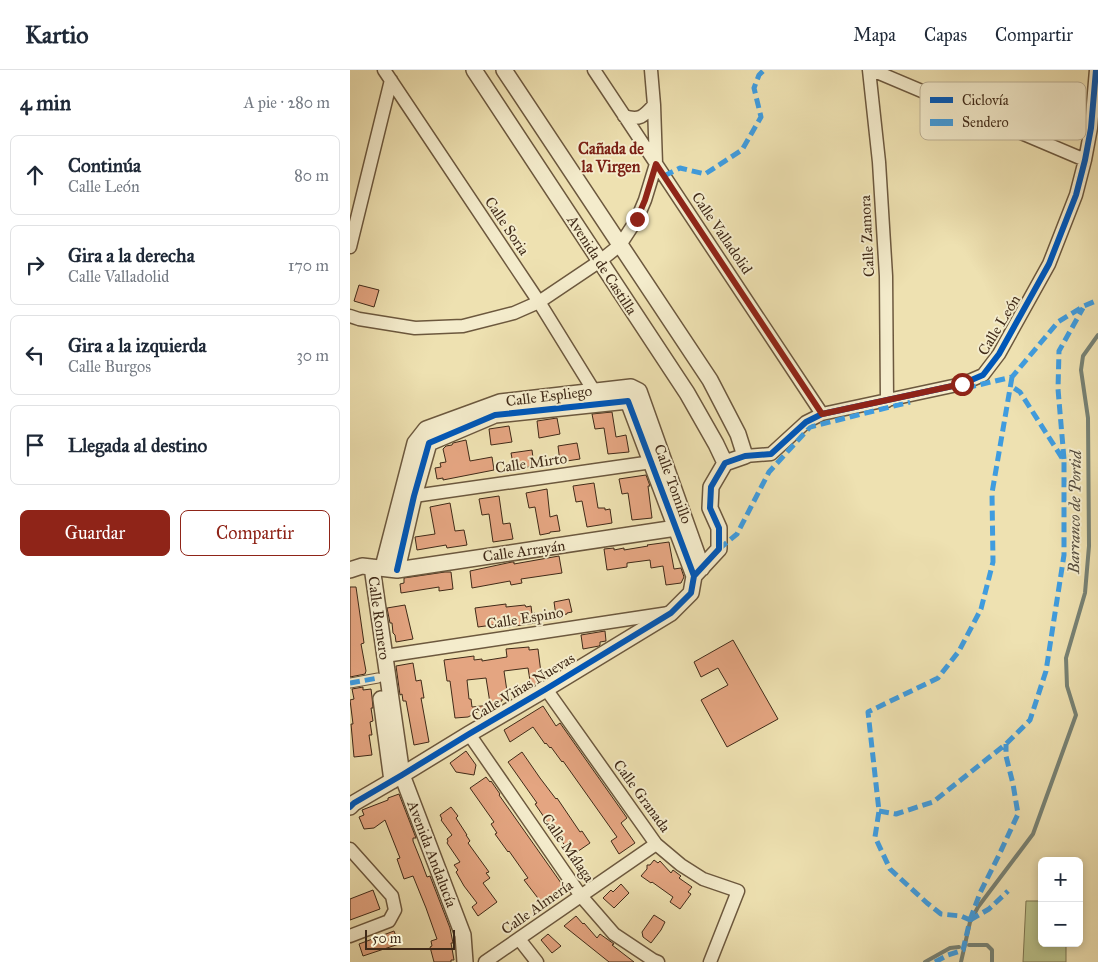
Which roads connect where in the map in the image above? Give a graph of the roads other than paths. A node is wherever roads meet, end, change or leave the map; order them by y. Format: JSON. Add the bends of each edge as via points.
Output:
{"nodes":[{"id":1,"x":474,"y":70,"type":"edge"},
{"id":2,"x":504,"y":70,"type":"edge"},
{"id":3,"x":594,"y":70,"type":"edge"},
{"id":4,"x":651,"y":70,"type":"edge"},
{"id":5,"x":871,"y":70,"type":"edge"},
{"id":6,"x":1096,"y":70,"type":"edge"},
{"id":7,"x":387,"y":75,"type":"edge"},
{"id":8,"x":920,"y":91,"type":"edge"},
{"id":9,"x":654,"y":105,"type":"junction"},
{"id":10,"x":624,"y":116,"type":"junction"},
{"id":11,"x":1037,"y":140,"type":"edge"},
{"id":12,"x":1085,"y":160,"type":"junction"},
{"id":13,"x":656,"y":164,"type":"junction"},
{"id":14,"x":620,"y":244,"type":"junction"},
{"id":15,"x":350,"y":246,"type":"edge"},
{"id":16,"x":600,"y":261,"type":"junction"},
{"id":17,"x":539,"y":302,"type":"junction"},
{"id":18,"x":350,"y":316,"type":"edge"},
{"id":19,"x":634,"y":396,"type":"joint"},
{"id":20,"x":596,"y":397,"type":"junction"},
{"id":21,"x":887,"y":401,"type":"junction"},
{"id":22,"x":822,"y":414,"type":"junction"},
{"id":23,"x":745,"y":456,"type":"junction"},
{"id":24,"x":658,"y":461,"type":"junction"},
{"id":25,"x":725,"y":463,"type":"junction"},
{"id":26,"x":408,"y":495,"type":"junction"},
{"id":27,"x":681,"y":527,"type":"junction"},
{"id":28,"x":369,"y":567,"type":"edge"},
{"id":29,"x":698,"y":572,"type":"junction"},
{"id":30,"x":671,"y":613,"type":"junction"},
{"id":31,"x":385,"y":656,"type":"junction"},
{"id":32,"x":378,"y":678,"type":"junction"},
{"id":33,"x":350,"y":682,"type":"edge"},
{"id":34,"x":546,"y":689,"type":"junction"},
{"id":35,"x":469,"y":734,"type":"junction"},
{"id":36,"x":397,"y":778,"type":"junction"},
{"id":37,"x":350,"y":807,"type":"edge"},
{"id":38,"x":656,"y":844,"type":"junction"},
{"id":39,"x":350,"y":849,"type":"edge"},
{"id":40,"x":582,"y":896,"type":"junction"},
{"id":41,"x":350,"y":936,"type":"edge"},
{"id":42,"x":519,"y":939,"type":"junction"},
{"id":43,"x":465,"y":962,"type":"edge"},
{"id":44,"x":485,"y":962,"type":"edge"},
{"id":45,"x":537,"y":962,"type":"edge"},
{"id":46,"x":658,"y":962,"type":"edge"},
{"id":47,"x":710,"y":962,"type":"edge"}],
"edges":[{"from":1,"to":16,"type":"street","name":"Avenida de Castilla"},
{"from":2,"to":14,"type":"street","name":"Avenida de Castilla"},
{"from":3,"to":10,"type":"street","name":"Calle Valladolid"},
{"from":4,"to":9,"type":"street"},
{"from":5,"to":8,"type":"street"},
{"from":5,"to":21,"type":"street","name":"Calle Zamora","via":[[886,276]]},
{"from":6,"to":12,"type":"street","name":"Calle León"},
{"from":7,"to":15,"type":"street"},
{"from":7,"to":17,"type":"street","name":"Calle Soria"},
{"from":9,"to":10,"type":"street","via":[[641,118]]},
{"from":9,"to":13,"type":"street"},
{"from":10,"to":13,"type":"street","name":"Calle Valladolid"},
{"from":11,"to":12,"type":"street"},
{"from":12,"to":21,"type":"street","name":"Calle León","via":[[1076,195],[1049,264],[999,354],[983,374],[962,384]]},
{"from":13,"to":14,"type":"street","via":[[637,219]]},
{"from":13,"to":22,"type":"street","name":"Calle Valladolid"},
{"from":14,"to":16,"type":"street"},
{"from":14,"to":23,"type":"street","name":"Avenida de Castilla","via":[[710,380],[738,434]]},
{"from":16,"to":17,"type":"street"},
{"from":16,"to":25,"type":"street","name":"Avenida de Castilla","via":[[687,393]]},
{"from":17,"to":18,"type":"street","via":[[514,313],[463,326],[415,328]]},
{"from":17,"to":20,"type":"street","name":"Calle Soria"},
{"from":19,"to":20,"type":"street","name":"Calle Espliego"},
{"from":19,"to":24,"type":"street","name":"Calle Tomillo"},
{"from":20,"to":26,"type":"street","name":"Calle Espliego","via":[[495,415],[429,442]]},
{"from":21,"to":22,"type":"street","name":"Calle León"},
{"from":22,"to":23,"type":"street","name":"Calle León","via":[[806,422],[771,454]]},
{"from":23,"to":25,"type":"street","name":"Calle León"},
{"from":24,"to":26,"type":"street","name":"Calle Mirto"},
{"from":24,"to":27,"type":"street","name":"Calle Tomillo"},
{"from":25,"to":29,"type":"street","via":[[711,487],[710,508],[719,528],[719,549]]},
{"from":26,"to":28,"type":"street","name":"Calle Espliego"},
{"from":27,"to":28,"type":"street","name":"Calle Arrayán"},
{"from":27,"to":29,"type":"street","name":"Calle Tomillo"},
{"from":28,"to":31,"type":"street","name":"Calle Romero"},
{"from":28,"to":32,"type":"street","name":"Calle Romero"},
{"from":29,"to":30,"type":"street","name":"Calle Viñas Nuevas","via":[[692,593]]},
{"from":30,"to":31,"type":"street","name":"Calle Espino"},
{"from":30,"to":34,"type":"street","name":"Calle Viñas Nuevas"},
{"from":31,"to":36,"type":"street","name":"Calle Romero"},
{"from":32,"to":33,"type":"street"},
{"from":32,"to":36,"type":"street","name":"Calle Romero"},
{"from":34,"to":35,"type":"street","name":"Calle Viñas Nuevas"},
{"from":34,"to":38,"type":"street","name":"Calle Granada"},
{"from":35,"to":36,"type":"street","name":"Calle Viñas Nuevas"},
{"from":35,"to":40,"type":"street","name":"Calle Málaga"},
{"from":36,"to":37,"type":"street","name":"Calle Viñas Nuevas"},
{"from":36,"to":43,"type":"street","name":"Avenida Andalucía","via":[[463,935]]},
{"from":38,"to":40,"type":"street","name":"Calle Almería"},
{"from":38,"to":47,"type":"street","name":"Calle Granada","via":[[703,880],[738,891]]},
{"from":39,"to":41,"type":"street","via":[[392,896],[395,910],[389,921]]},
{"from":40,"to":42,"type":"street","name":"Calle Almería"},
{"from":40,"to":46,"type":"street","name":"Calle Málaga","via":[[614,934]]},
{"from":42,"to":44,"type":"street","name":"Calle Almería"},
{"from":42,"to":45,"type":"street"}]}
